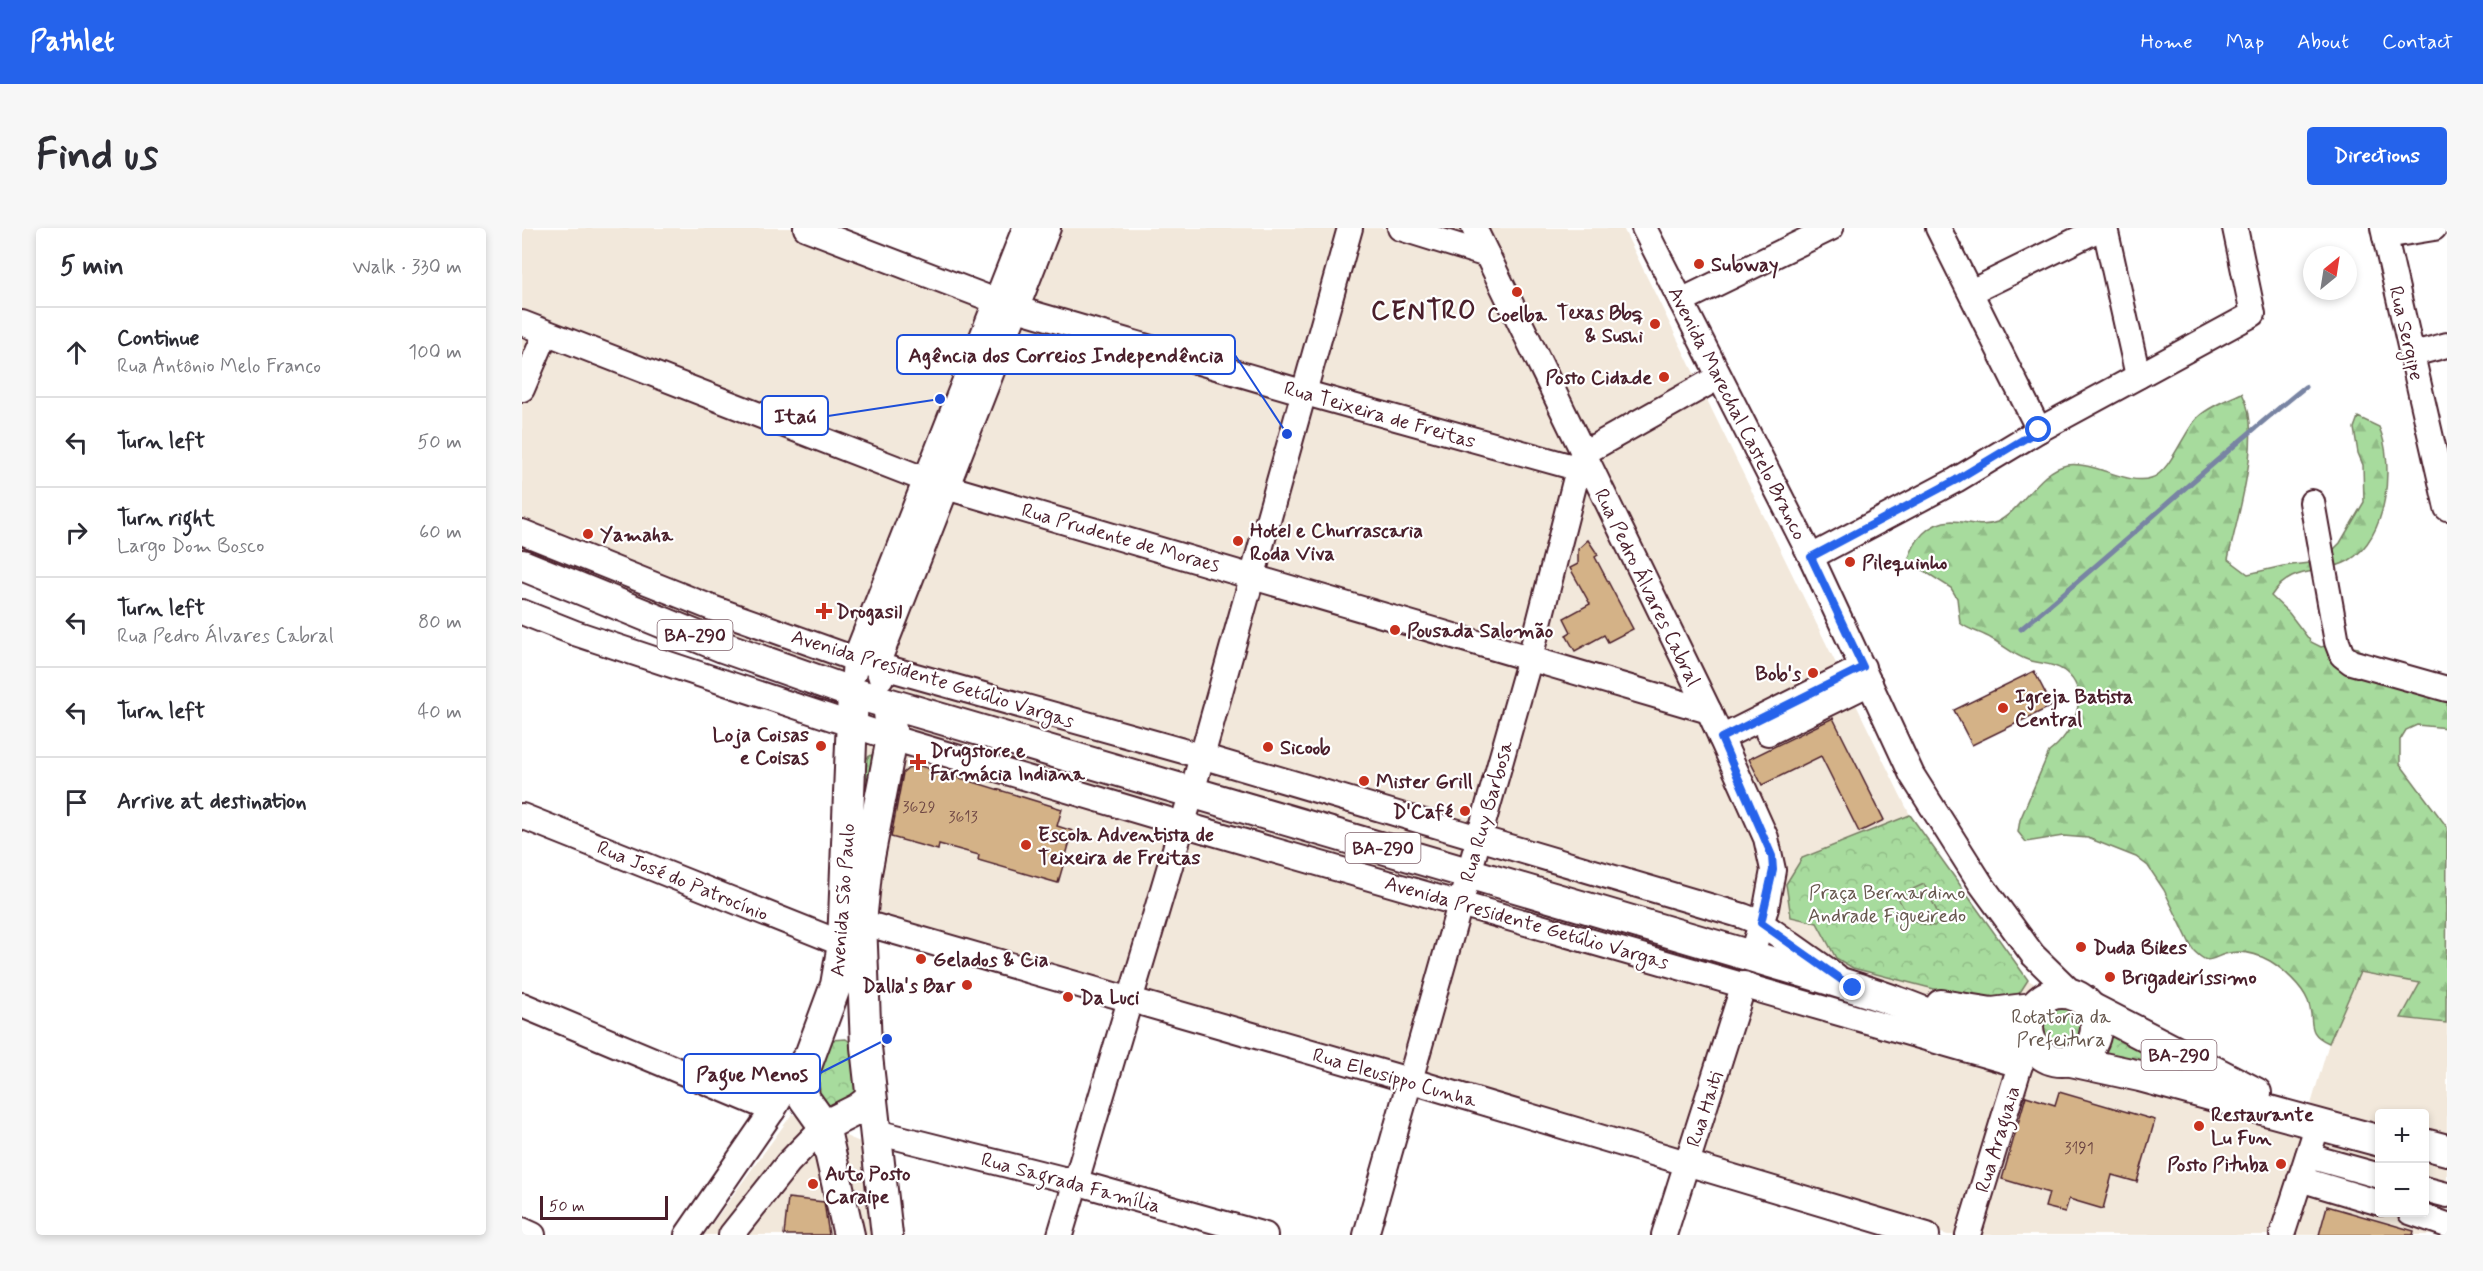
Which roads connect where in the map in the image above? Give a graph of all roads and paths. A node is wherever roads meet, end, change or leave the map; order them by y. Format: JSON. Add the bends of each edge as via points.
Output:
{"nodes":[{"id":1,"x":806,"y":228,"type":"edge"},
{"id":2,"x":1025,"y":228,"type":"edge"},
{"id":3,"x":1048,"y":228,"type":"edge"},
{"id":4,"x":1350,"y":228,"type":"edge"},
{"id":5,"x":1400,"y":228,"type":"edge"},
{"id":6,"x":1474,"y":228,"type":"edge"},
{"id":7,"x":1644,"y":228,"type":"edge"},
{"id":8,"x":1831,"y":228,"type":"edge"},
{"id":9,"x":1938,"y":228,"type":"edge"},
{"id":10,"x":2103,"y":228,"type":"edge"},
{"id":11,"x":2235,"y":228,"type":"edge"},
{"id":12,"x":2434,"y":228,"type":"edge"},
{"id":13,"x":2384,"y":232,"type":"edge"},
{"id":14,"x":1487,"y":255,"type":"junction"},
{"id":15,"x":1971,"y":292,"type":"junction"},
{"id":16,"x":994,"y":301,"type":"junction"},
{"id":17,"x":1681,"y":301,"type":"junction"},
{"id":18,"x":1017,"y":309,"type":"junction"},
{"id":19,"x":522,"y":323,"type":"edge"},
{"id":20,"x":546,"y":333,"type":"junction"},
{"id":21,"x":2447,"y":345,"type":"edge"},
{"id":22,"x":2413,"y":354,"type":"junction"},
{"id":23,"x":2138,"y":376,"type":"junction"},
{"id":24,"x":1719,"y":377,"type":"junction"},
{"id":25,"x":522,"y":389,"type":"edge"},
{"id":26,"x":1302,"y":392,"type":"junction"},
{"id":27,"x":2039,"y":430,"type":"junction"},
{"id":28,"x":1581,"y":462,"type":"junction"},
{"id":29,"x":935,"y":483,"type":"junction"},
{"id":30,"x":2312,"y":502,"type":"dead end"},
{"id":31,"x":2447,"y":508,"type":"edge"},
{"id":32,"x":522,"y":532,"type":"edge"},
{"id":33,"x":1811,"y":557,"type":"junction"},
{"id":34,"x":522,"y":565,"type":"edge"},
{"id":35,"x":1252,"y":575,"type":"junction"},
{"id":36,"x":522,"y":612,"type":"edge"},
{"id":37,"x":1530,"y":658,"type":"junction"},
{"id":38,"x":866,"y":662,"type":"junction"},
{"id":39,"x":1866,"y":675,"type":"junction"},
{"id":40,"x":2447,"y":689,"type":"edge"},
{"id":41,"x":853,"y":693,"type":"junction"},
{"id":42,"x":888,"y":704,"type":"junction"},
{"id":43,"x":1709,"y":711,"type":"junction"},
{"id":44,"x":850,"y":724,"type":"junction"},
{"id":45,"x":892,"y":738,"type":"junction"},
{"id":46,"x":1725,"y":746,"type":"junction"},
{"id":47,"x":1201,"y":756,"type":"junction"},
{"id":48,"x":1192,"y":792,"type":"junction"},
{"id":49,"x":522,"y":816,"type":"edge"},
{"id":50,"x":1182,"y":824,"type":"junction"},
{"id":51,"x":1479,"y":836,"type":"junction"},
{"id":52,"x":1468,"y":872,"type":"junction"},
{"id":53,"x":1460,"y":902,"type":"junction"},
{"id":54,"x":1761,"y":923,"type":"junction"},
{"id":55,"x":852,"y":933,"type":"junction"},
{"id":56,"x":1748,"y":970,"type":"junction"},
{"id":57,"x":1853,"y":988,"type":"junction"},
{"id":58,"x":1792,"y":998,"type":"junction"},
{"id":59,"x":1129,"y":1000,"type":"junction"},
{"id":60,"x":1895,"y":1001,"type":"junction"},
{"id":61,"x":2082,"y":1001,"type":"junction"},
{"id":62,"x":522,"y":1005,"type":"edge"},
{"id":63,"x":2033,"y":1008,"type":"junction"},
{"id":64,"x":812,"y":1046,"type":"junction"},
{"id":65,"x":866,"y":1047,"type":"junction"},
{"id":66,"x":2027,"y":1049,"type":"junction"},
{"id":67,"x":2071,"y":1061,"type":"junction"},
{"id":68,"x":1412,"y":1081,"type":"junction"},
{"id":69,"x":871,"y":1099,"type":"junction"},
{"id":70,"x":773,"y":1110,"type":"junction"},
{"id":71,"x":2318,"y":1124,"type":"junction"},
{"id":72,"x":824,"y":1126,"type":"junction"},
{"id":73,"x":2375,"y":1130,"type":"edge"},
{"id":74,"x":876,"y":1132,"type":"junction"},
{"id":75,"x":2375,"y":1140,"type":"edge"},
{"id":76,"x":2429,"y":1145,"type":"edge"},
{"id":77,"x":2447,"y":1150,"type":"edge"},
{"id":78,"x":2429,"y":1155,"type":"edge"},
{"id":79,"x":2308,"y":1156,"type":"junction"},
{"id":80,"x":2447,"y":1160,"type":"edge"},
{"id":81,"x":1686,"y":1165,"type":"junction"},
{"id":82,"x":2375,"y":1175,"type":"edge"},
{"id":83,"x":2300,"y":1179,"type":"junction"},
{"id":84,"x":1076,"y":1182,"type":"junction"},
{"id":85,"x":2429,"y":1190,"type":"edge"},
{"id":86,"x":2447,"y":1195,"type":"edge"},
{"id":87,"x":2375,"y":1202,"type":"edge"},
{"id":88,"x":2424,"y":1217,"type":"edge"},
{"id":89,"x":2447,"y":1225,"type":"edge"},
{"id":90,"x":522,"y":1230,"type":"edge"},
{"id":91,"x":533,"y":1235,"type":"edge"},
{"id":92,"x":687,"y":1235,"type":"edge"},
{"id":93,"x":731,"y":1235,"type":"edge"},
{"id":94,"x":849,"y":1235,"type":"edge"},
{"id":95,"x":886,"y":1235,"type":"edge"},
{"id":96,"x":1060,"y":1235,"type":"edge"},
{"id":97,"x":1265,"y":1235,"type":"edge"},
{"id":98,"x":1366,"y":1235,"type":"edge"},
{"id":99,"x":1664,"y":1235,"type":"edge"},
{"id":100,"x":1927,"y":1235,"type":"edge"},
{"id":101,"x":1968,"y":1235,"type":"edge"},
{"id":102,"x":2282,"y":1235,"type":"edge"}],
"edges":[{"from":1,"to":16,"type":"street","name":"Rua Teixeira de Freitas"},
{"from":2,"to":16,"type":"street"},
{"from":3,"to":18,"type":"street"},
{"from":4,"to":26,"type":"street"},
{"from":5,"to":14,"type":"street"},
{"from":6,"to":14,"type":"street","name":"Rua Pedro Álvares Cabral"},
{"from":7,"to":17,"type":"street","name":"Avenida Marechal Castelo Branco"},
{"from":8,"to":17,"type":"street"},
{"from":9,"to":15,"type":"street"},
{"from":10,"to":15,"type":"street"},
{"from":10,"to":23,"type":"street"},
{"from":11,"to":23,"type":"street","via":[[2253,314]]},
{"from":12,"to":13,"type":"street"},
{"from":13,"to":22,"type":"street","name":"Rua Sergipe"},
{"from":14,"to":28,"type":"street","name":"Rua Pedro Álvares Cabral"},
{"from":15,"to":27,"type":"street"},
{"from":16,"to":18,"type":"street","name":"Rua Teixeira de Freitas"},
{"from":16,"to":29,"type":"street"},
{"from":17,"to":24,"type":"street","name":"Avenida Marechal Castelo Branco"},
{"from":18,"to":26,"type":"street","name":"Rua Teixeira de Freitas"},
{"from":18,"to":29,"type":"street"},
{"from":19,"to":20,"type":"street","name":"Rua Prudente de Moraes"},
{"from":20,"to":25,"type":"street"},
{"from":20,"to":29,"type":"street","name":"Rua Prudente de Moraes"},
{"from":21,"to":22,"type":"street"},
{"from":22,"to":31,"type":"street","name":"Rua Sergipe"},
{"from":23,"to":27,"type":"street"},
{"from":24,"to":28,"type":"street"},
{"from":24,"to":33,"type":"street","name":"Avenida Marechal Castelo Branco"},
{"from":26,"to":28,"type":"street","name":"Rua Teixeira de Freitas"},
{"from":26,"to":35,"type":"street"},
{"from":27,"to":33,"type":"street","via":[[1956,480]]},
{"from":28,"to":37,"type":"street","name":"Rua Ruy Barbosa"},
{"from":28,"to":43,"type":"street","name":"Rua Pedro Álvares Cabral"},
{"from":29,"to":35,"type":"street","name":"Rua Prudente de Moraes"},
{"from":29,"to":38,"type":"street"},
{"from":30,"to":40,"type":"street","via":[[2342,655],[2351,662]]},
{"from":32,"to":38,"type":"street","name":"Avenida Presidente Getúlio Vargas","via":[[712,608]]},
{"from":33,"to":39,"type":"street","name":"Avenida Marechal Castelo Branco"},
{"from":34,"to":41,"type":"main road","name":"Avenida Presidente Getúlio Vargas","number":"BA-290","via":[[723,647]]},
{"from":35,"to":37,"type":"street","name":"Rua Prudente de Moraes"},
{"from":35,"to":47,"type":"street"},
{"from":36,"to":44,"type":"street","name":"Avenida Presidente Getúlio Vargas"},
{"from":37,"to":43,"type":"street","name":"Rua Prudente de Moraes"},
{"from":37,"to":51,"type":"street","name":"Rua Ruy Barbosa"},
{"from":38,"to":41,"type":"street"},
{"from":38,"to":42,"type":"street"},
{"from":38,"to":47,"type":"street","name":"Avenida Presidente Getúlio Vargas"},
{"from":39,"to":46,"type":"street"},
{"from":39,"to":61,"type":"street","name":"Avenida Marechal Castelo Branco","via":[[1912,775],[1981,884],[2033,955]]},
{"from":41,"to":42,"type":"main road","name":"Avenida Presidente Getúlio Vargas","number":"BA-290"},
{"from":41,"to":44,"type":"main road","name":"Avenida São Paulo"},
{"from":42,"to":45,"type":"main road","name":"Avenida São Paulo"},
{"from":42,"to":48,"type":"main road","name":"Avenida Presidente Getúlio Vargas","number":"BA-290"},
{"from":43,"to":46,"type":"street","name":"Rua Pedro Álvares Cabral"},
{"from":44,"to":45,"type":"street","name":"Avenida Presidente Getúlio Vargas"},
{"from":44,"to":55,"type":"main road","name":"Avenida São Paulo"},
{"from":45,"to":50,"type":"street","name":"Avenida Presidente Getúlio Vargas"},
{"from":45,"to":55,"type":"main road","name":"Avenida São Paulo"},
{"from":46,"to":54,"type":"street","name":"Rua Pedro Álvares Cabral","via":[[1772,856],[1773,870]]},
{"from":47,"to":48,"type":"street"},
{"from":47,"to":51,"type":"street","name":"Avenida Presidente Getúlio Vargas"},
{"from":48,"to":50,"type":"street"},
{"from":48,"to":52,"type":"main road","name":"Avenida Presidente Getúlio Vargas","number":"BA-290"},
{"from":49,"to":55,"type":"street","name":"Rua José do Patrocínio"},
{"from":50,"to":53,"type":"street","name":"Avenida Presidente Getúlio Vargas"},
{"from":50,"to":59,"type":"street"},
{"from":51,"to":52,"type":"street","name":"Rua Ruy Barbosa"},
{"from":51,"to":54,"type":"street","name":"Avenida Presidente Getúlio Vargas"},
{"from":52,"to":53,"type":"street","name":"Rua Ruy Barbosa"},
{"from":52,"to":56,"type":"main road","name":"Avenida Presidente Getúlio Vargas","number":"BA-290"},
{"from":53,"to":56,"type":"street","name":"Avenida Presidente Getúlio Vargas"},
{"from":53,"to":68,"type":"street","name":"Rua Ruy Barbosa"},
{"from":54,"to":56,"type":"street","name":"Rua Pedro Álvares Cabral"},
{"from":54,"to":57,"type":"street","name":"Avenida Presidente Getúlio Vargas"},
{"from":55,"to":59,"type":"street","name":"Rua Eleusippo Cunha"},
{"from":55,"to":64,"type":"main road","name":"Avenida São Paulo"},
{"from":55,"to":65,"type":"main road","name":"Avenida São Paulo"},
{"from":56,"to":57,"type":"main road","name":"Avenida Presidente Getúlio Vargas","number":"BA-290"},
{"from":56,"to":58,"type":"street","name":"Avenida Presidente Getúlio Vargas"},
{"from":56,"to":81,"type":"street","name":"Rua Haiti"},
{"from":57,"to":58,"type":"street"},
{"from":57,"to":60,"type":"main road","name":"Avenida Presidente Getúlio Vargas","number":"BA-290"},
{"from":58,"to":66,"type":"street","name":"Avenida Presidente Getúlio Vargas"},
{"from":59,"to":68,"type":"street","name":"Rua Eleusippo Cunha"},
{"from":59,"to":84,"type":"street"},
{"from":60,"to":63,"type":"main road","name":"Avenida Presidente Getúlio Vargas","number":"BA-290","via":[[1992,1013]]},
{"from":60,"to":66,"type":"main road","name":"Avenida Presidente Getúlio Vargas","number":"BA-290"},
{"from":61,"to":63,"type":"main road","via":[[2062,992],[2050,994]]},
{"from":61,"to":67,"type":"main road","via":[[2096,1020],[2094,1039],[2083,1055]]},
{"from":61,"to":73,"type":"main road","number":"BA-290","via":[[2270,1099]]},
{"from":62,"to":70,"type":"street"},
{"from":63,"to":66,"type":"main road","via":[[2028,1017]]},
{"from":64,"to":65,"type":"main road","via":[[827,1034],[837,1033],[856,1037]]},
{"from":64,"to":70,"type":"street"},
{"from":64,"to":72,"type":"main road","name":"Avenida São Paulo","via":[[802,1077],[803,1093],[813,1115]]},
{"from":65,"to":69,"type":"main road","name":"Avenida São Paulo"},
{"from":66,"to":67,"type":"main road","via":[[2058,1062]]},
{"from":66,"to":101,"type":"street","name":"Rua Araguaia"},
{"from":67,"to":71,"type":"main road","number":"BA-290"},
{"from":68,"to":81,"type":"street","name":"Rua Eleusippo Cunha"},
{"from":68,"to":98,"type":"street","name":"Rua Ruy Barbosa"},
{"from":69,"to":72,"type":"main road"},
{"from":69,"to":74,"type":"main road","name":"Avenida São Paulo"},
{"from":70,"to":92,"type":"street"},
{"from":71,"to":75,"type":"main road","number":"BA-290"},
{"from":71,"to":79,"type":"street"},
{"from":72,"to":93,"type":"street","via":[[788,1163]]},
{"from":72,"to":94,"type":"main road","name":"Avenida São Paulo"},
{"from":74,"to":84,"type":"street","name":"Rua Sagrada Família"},
{"from":74,"to":95,"type":"main road","name":"Avenida São Paulo"},
{"from":76,"to":77,"type":"main road"},
{"from":78,"to":80,"type":"main road"},
{"from":79,"to":82,"type":"street"},
{"from":79,"to":83,"type":"street"},
{"from":81,"to":99,"type":"street","name":"Rua Haiti"},
{"from":81,"to":100,"type":"street","name":"Rua Eleusippo Cunha"},
{"from":83,"to":87,"type":"street"},
{"from":83,"to":102,"type":"street"},
{"from":84,"to":96,"type":"street"},
{"from":84,"to":97,"type":"street","name":"Rua Sagrada Família"},
{"from":85,"to":86,"type":"street"},
{"from":88,"to":89,"type":"street"},
{"from":90,"to":91,"type":"street"}]}
